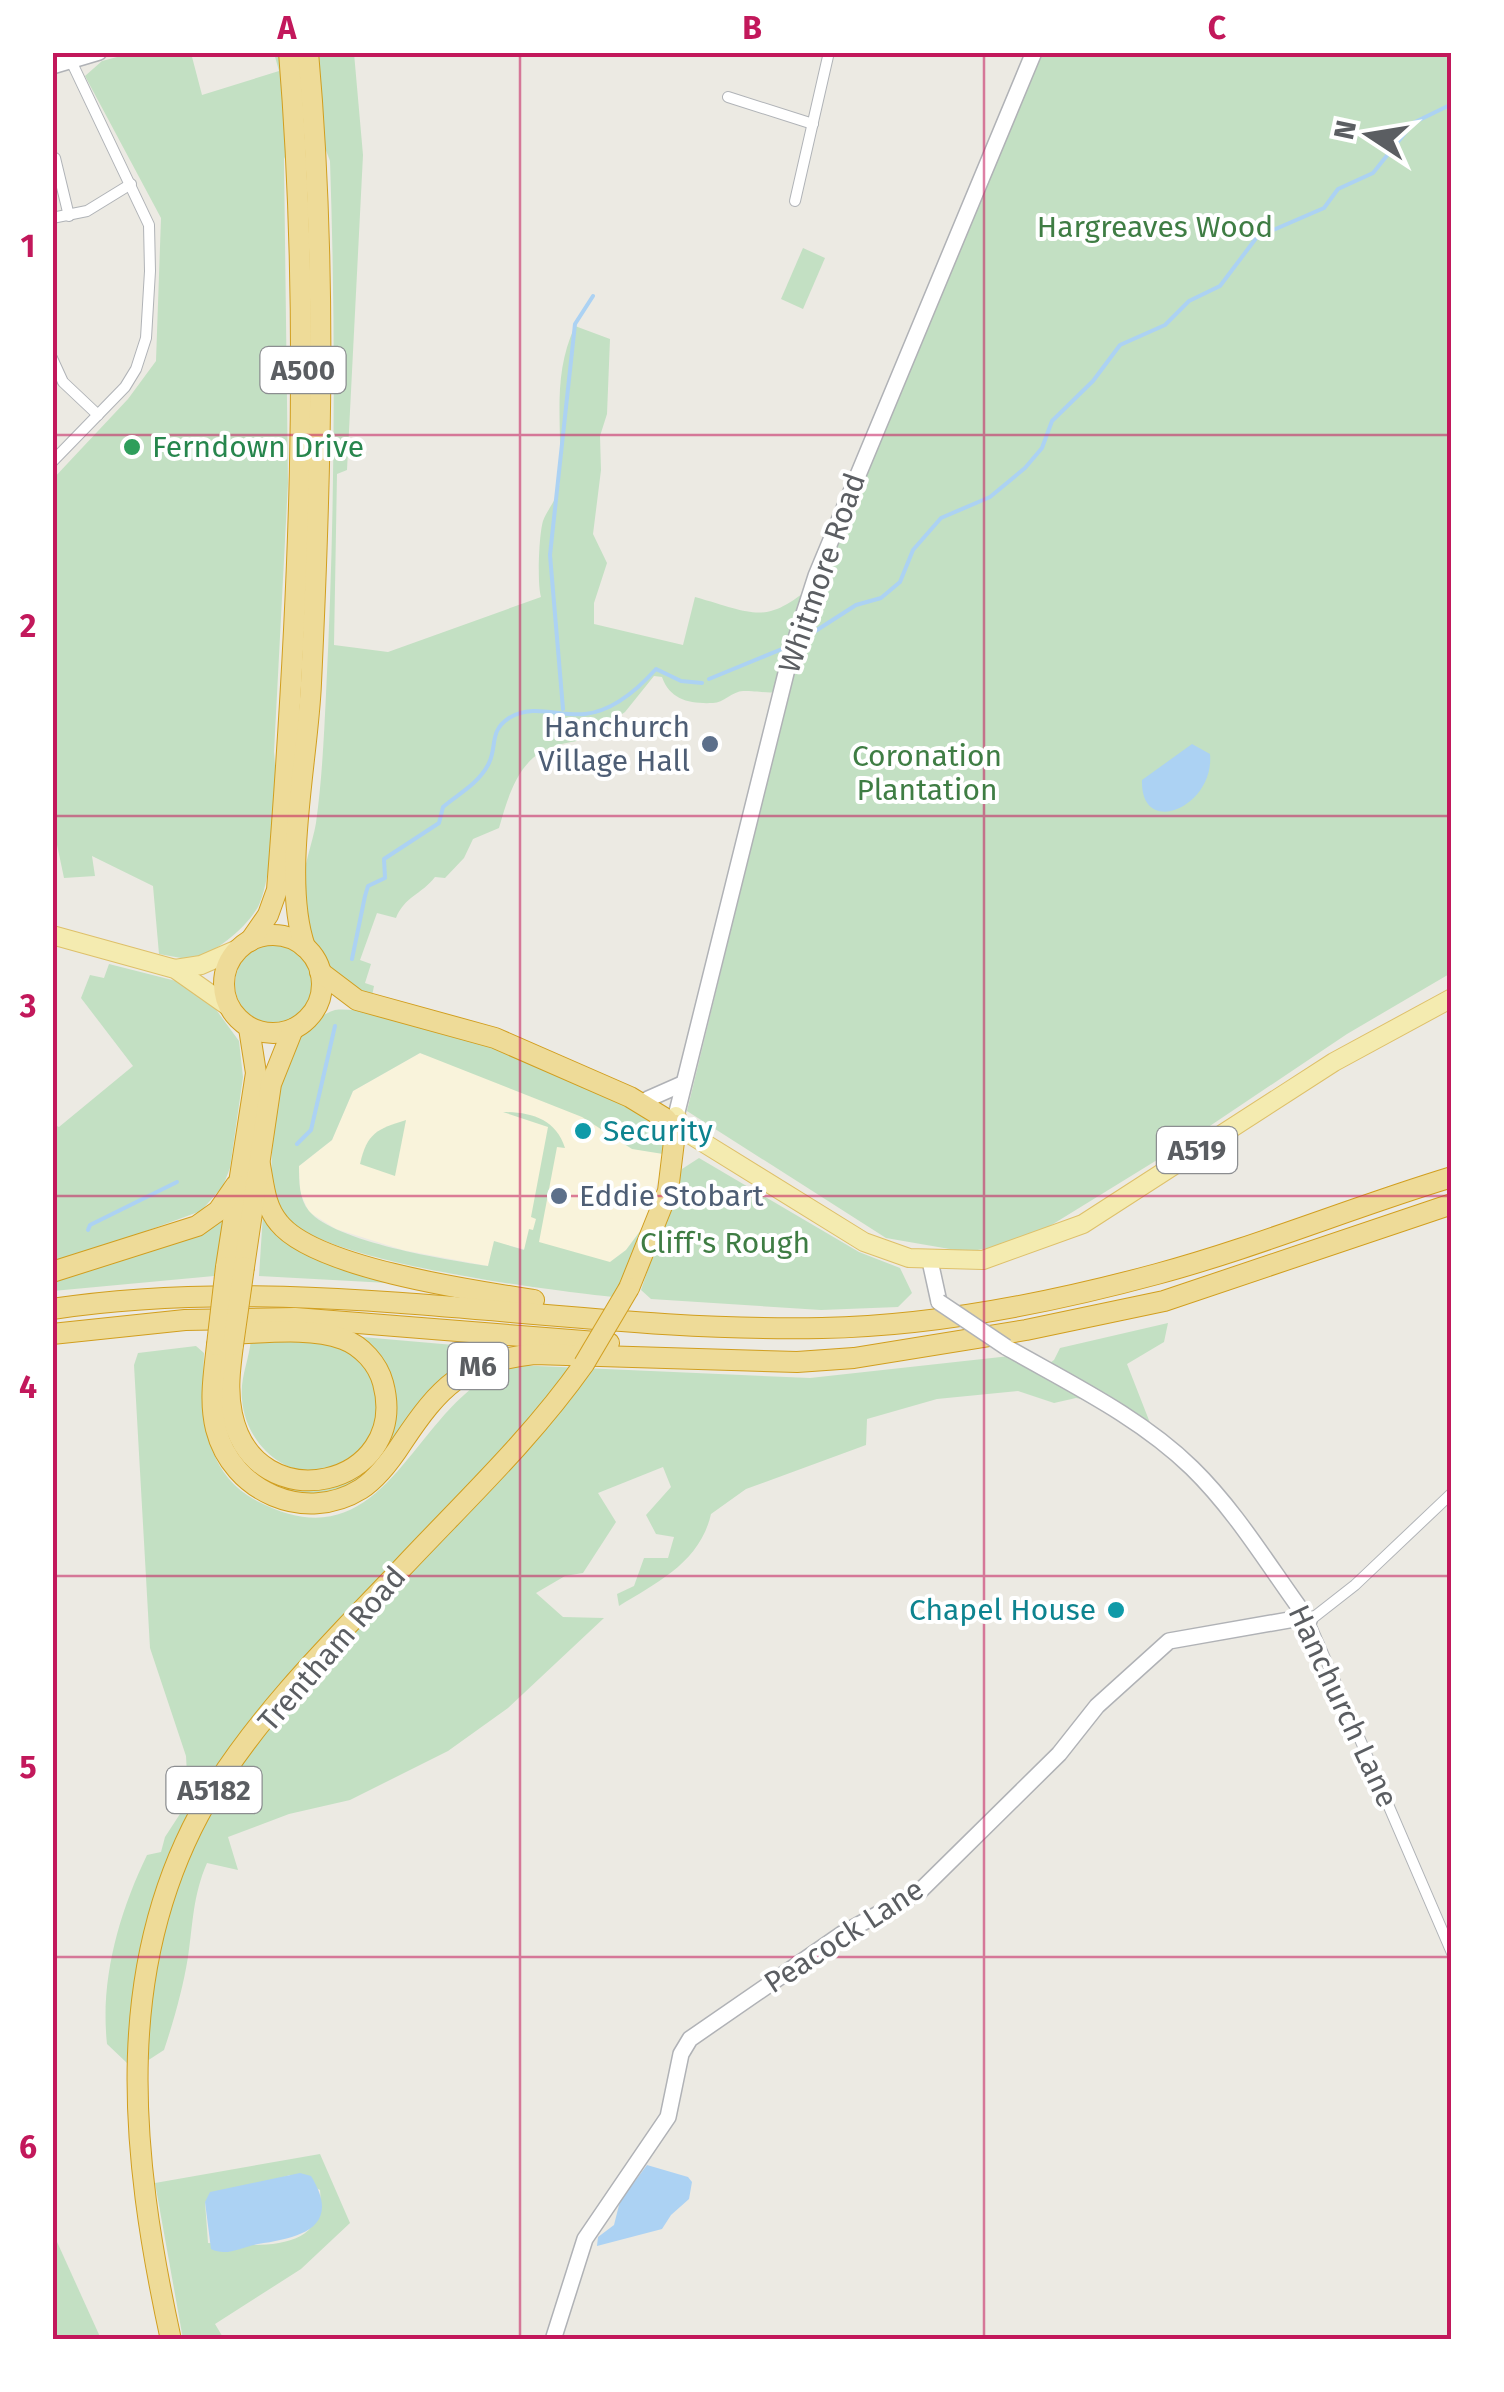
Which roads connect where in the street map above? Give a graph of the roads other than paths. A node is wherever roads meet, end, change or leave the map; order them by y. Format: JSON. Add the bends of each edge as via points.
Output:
{"nodes":[{"id":1,"x":99,"y":52,"type":"edge"},
{"id":2,"x":289,"y":52,"type":"edge"},
{"id":3,"x":308,"y":52,"type":"edge"},
{"id":4,"x":829,"y":52,"type":"edge"},
{"id":5,"x":1034,"y":52,"type":"edge"},
{"id":6,"x":72,"y":62,"type":"junction"},
{"id":7,"x":52,"y":66,"type":"edge"},
{"id":8,"x":728,"y":97,"type":"dead end"},
{"id":9,"x":813,"y":124,"type":"junction"},
{"id":10,"x":56,"y":158,"type":"dead end"},
{"id":11,"x":131,"y":184,"type":"junction"},
{"id":12,"x":795,"y":201,"type":"dead end"},
{"id":13,"x":69,"y":216,"type":"junction"},
{"id":14,"x":52,"y":218,"type":"edge"},
{"id":15,"x":52,"y":358,"type":"edge"},
{"id":16,"x":98,"y":415,"type":"junction"},
{"id":17,"x":52,"y":462,"type":"edge"},
{"id":18,"x":52,"y":934,"type":"edge"},
{"id":19,"x":245,"y":945,"type":"junction"},
{"id":20,"x":305,"y":947,"type":"junction"},
{"id":21,"x":174,"y":969,"type":"junction"},
{"id":22,"x":320,"y":972,"type":"junction"},
{"id":23,"x":1452,"y":998,"type":"edge"},
{"id":24,"x":357,"y":1000,"type":"junction"},
{"id":25,"x":229,"y":1006,"type":"junction"},
{"id":26,"x":314,"y":1011,"type":"junction"},
{"id":27,"x":250,"y":1028,"type":"junction"},
{"id":28,"x":293,"y":1029,"type":"junction"},
{"id":29,"x":682,"y":1084,"type":"junction"},
{"id":30,"x":615,"y":1092,"type":"junction"},
{"id":31,"x":648,"y":1099,"type":"junction"},
{"id":32,"x":676,"y":1126,"type":"junction"},
{"id":33,"x":251,"y":1170,"type":"junction"},
{"id":34,"x":1452,"y":1177,"type":"edge"},
{"id":35,"x":1452,"y":1204,"type":"edge"},
{"id":36,"x":930,"y":1261,"type":"junction"},
{"id":37,"x":52,"y":1272,"type":"edge"},
{"id":38,"x":52,"y":1310,"type":"edge"},
{"id":39,"x":822,"y":1328,"type":"junction"},
{"id":40,"x":52,"y":1334,"type":"edge"},
{"id":41,"x":52,"y":1345,"type":"edge"},
{"id":42,"x":225,"y":1345,"type":"junction"},
{"id":43,"x":916,"y":1346,"type":"junction"},
{"id":44,"x":1452,"y":1493,"type":"edge"},
{"id":45,"x":1307,"y":1619,"type":"junction"},
{"id":46,"x":1452,"y":1953,"type":"edge"},
{"id":47,"x":170,"y":2340,"type":"edge"},
{"id":48,"x":553,"y":2340,"type":"edge"}],
"edges":[{"from":1,"to":6,"type":"street"},
{"from":2,"to":19,"type":"highway","number":"A500","via":[[303,366],[295,651],[277,890],[268,916]]},
{"from":3,"to":20,"type":"highway","number":"A500","via":[[321,369],[311,686],[294,900]]},
{"from":4,"to":9,"type":"street"},
{"from":5,"to":29,"type":"street","name":"Whitmore Road","via":[[816,576]]},
{"from":6,"to":7,"type":"street"},
{"from":6,"to":11,"type":"street"},
{"from":8,"to":9,"type":"street"},
{"from":9,"to":12,"type":"street"},
{"from":10,"to":13,"type":"street"},
{"from":11,"to":13,"type":"street"},
{"from":11,"to":16,"type":"street","via":[[149,226],[146,338],[125,387]]},
{"from":13,"to":14,"type":"street"},
{"from":15,"to":16,"type":"street","via":[[63,382]]},
{"from":16,"to":17,"type":"street"},
{"from":18,"to":21,"type":"main road"},
{"from":19,"to":20,"type":"highway","via":[[278,936]]},
{"from":19,"to":21,"type":"main road","via":[[202,965]]},
{"from":19,"to":25,"type":"highway","via":[[226,971]]},
{"from":20,"to":22,"type":"highway"},
{"from":21,"to":25,"type":"main road"},
{"from":22,"to":24,"type":"highway","number":"A519"},
{"from":22,"to":26,"type":"highway"},
{"from":23,"to":36,"type":"main road","number":"A519","via":[[1334,1062],[1068,1232],[983,1260]]},
{"from":24,"to":26,"type":"highway","number":"A519"},
{"from":24,"to":30,"type":"highway","number":"A519","via":[[496,1038]]},
{"from":25,"to":27,"type":"highway"},
{"from":26,"to":28,"type":"highway"},
{"from":27,"to":28,"type":"highway"},
{"from":27,"to":33,"type":"highway","number":"M6","via":[[256,1073]]},
{"from":28,"to":33,"type":"highway","number":"M6","via":[[274,1070]]},
{"from":29,"to":31,"type":"street"},
{"from":29,"to":32,"type":"street","name":"Whitmore Road"},
{"from":30,"to":31,"type":"highway","number":"A519"},
{"from":30,"to":32,"type":"highway","number":"A519"},
{"from":31,"to":32,"type":"highway","number":"A519"},
{"from":32,"to":36,"type":"main road","number":"A519","via":[[717,1161],[739,1163],[864,1242]]},
{"from":32,"to":47,"type":"highway","name":"Trentham Road","number":"A5182","bridge":true,"via":[[668,1191],[628,1288],[584,1364],[509,1459],[300,1678],[218,1783],[166,1890],[142,1976],[138,2096],[146,2209]]},
{"from":33,"to":37,"type":"highway","number":"M6","via":[[206,1222]]},
{"from":33,"to":39,"type":"highway","number":"M6","via":[[276,1220],[314,1251],[495,1294]]},
{"from":33,"to":42,"type":"highway","number":"M6","bridge":true},
{"from":34,"to":39,"type":"highway","number":"M6","via":[[1157,1274],[977,1312]]},
{"from":35,"to":43,"type":"highway","number":"M6","via":[[1164,1300]]},
{"from":36,"to":45,"type":"street","name":"Hanchurch Lane","bridge":true,"via":[[939,1302],[1190,1465]]},
{"from":38,"to":39,"type":"highway","number":"M6","via":[[190,1294],[294,1294],[689,1326]]},
{"from":40,"to":43,"type":"highway","number":"M6","via":[[296,1318],[764,1353]]},
{"from":41,"to":42,"type":"highway","number":"M6","via":[[182,1334],[342,1339],[379,1371],[386,1399],[379,1435],[362,1461],[339,1477],[315,1482],[285,1477],[258,1461],[231,1412]]},
{"from":42,"to":43,"type":"highway","number":"M6","via":[[213,1409],[224,1451],[254,1488],[297,1503],[340,1499],[362,1489],[438,1394],[494,1359],[534,1354],[797,1362]]},
{"from":44,"to":45,"type":"street","via":[[1355,1585]]},
{"from":45,"to":46,"type":"street","name":"Hanchurch Lane"},
{"from":45,"to":48,"type":"street","name":"Peacock Lane","via":[[1169,1641],[1097,1706],[1058,1754],[920,1891],[842,1934],[690,2039],[668,2117],[584,2240]]}]}
